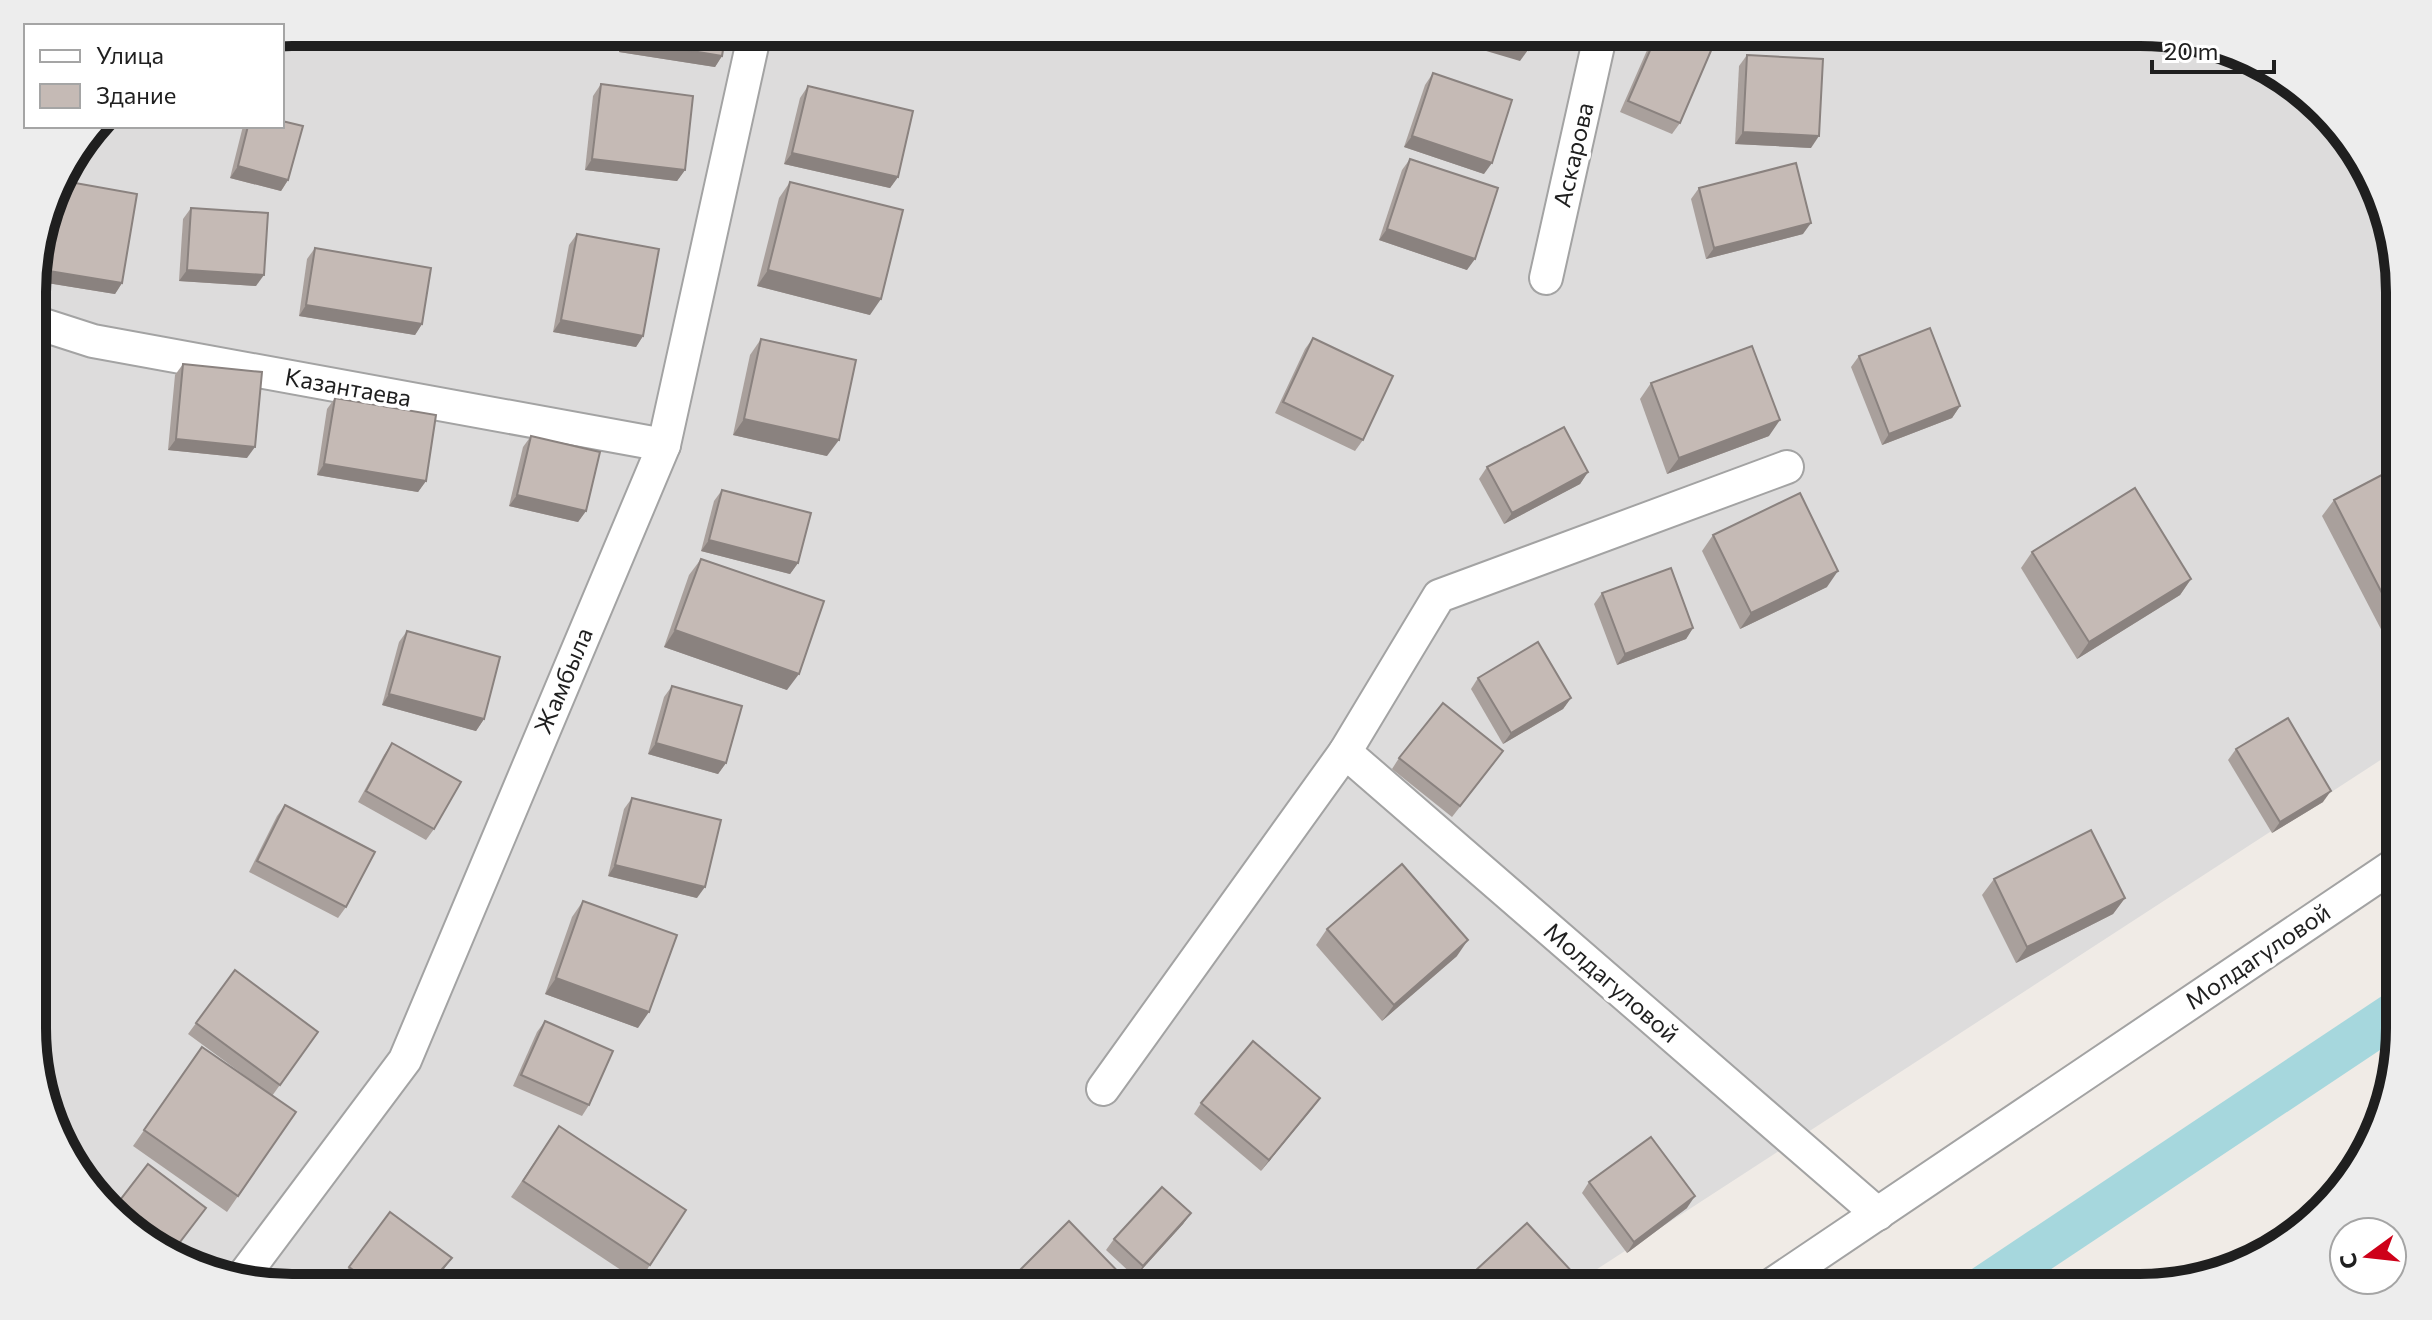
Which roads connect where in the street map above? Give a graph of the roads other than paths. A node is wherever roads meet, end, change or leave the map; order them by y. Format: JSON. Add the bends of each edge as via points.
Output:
{"nodes":[{"id":1,"x":1598,"y":46,"type":"edge"},
{"id":2,"x":752,"y":47,"type":"edge"},
{"id":3,"x":1546,"y":278,"type":"dead end"},
{"id":4,"x":47,"y":326,"type":"edge"},
{"id":5,"x":664,"y":445,"type":"junction"},
{"id":6,"x":1787,"y":467,"type":"dead end"},
{"id":7,"x":1345,"y":752,"type":"junction"},
{"id":8,"x":2386,"y":871,"type":"edge"},
{"id":9,"x":1103,"y":1089,"type":"dead end"},
{"id":10,"x":1878,"y":1214,"type":"junction"},
{"id":11,"x":248,"y":1270,"type":"edge"},
{"id":12,"x":1789,"y":1273,"type":"edge"}],
"edges":[{"from":1,"to":3,"type":"street","name":"Аскарова"},
{"from":2,"to":5,"type":"street","name":"Жамбыла"},
{"from":4,"to":5,"type":"street","name":"Казантаева","via":[[93,341]]},
{"from":5,"to":11,"type":"street","name":"Жамбыла","via":[[405,1060]]},
{"from":6,"to":7,"type":"street","via":[[1439,596]]},
{"from":7,"to":9,"type":"street"},
{"from":7,"to":10,"type":"street","name":"Молдагуловой"},
{"from":8,"to":10,"type":"street","name":"Молдагуловой"},
{"from":10,"to":12,"type":"street","name":"Молдагуловой"}]}
